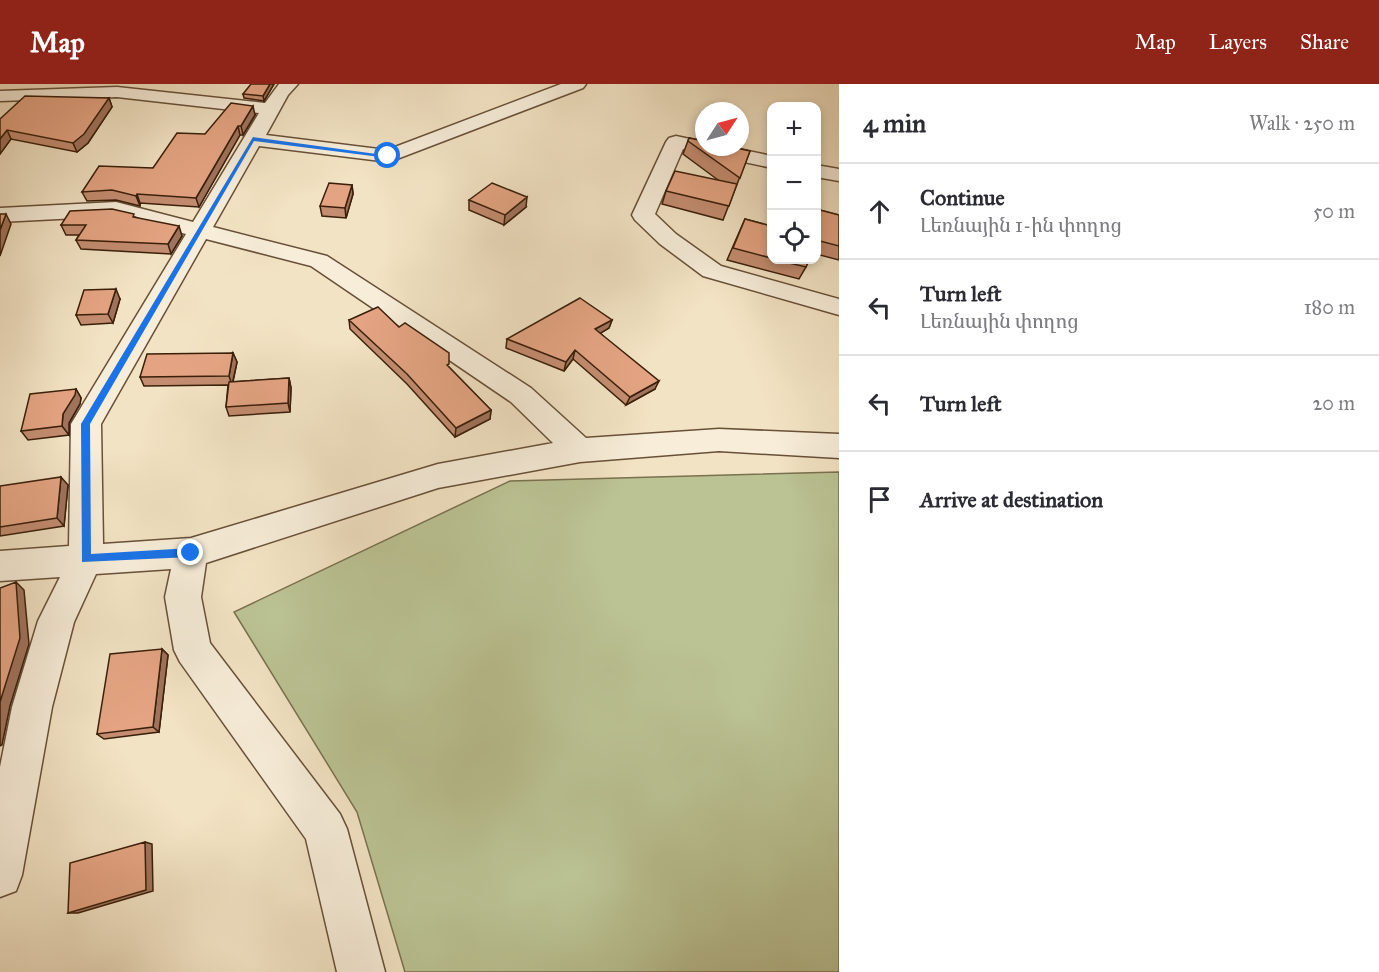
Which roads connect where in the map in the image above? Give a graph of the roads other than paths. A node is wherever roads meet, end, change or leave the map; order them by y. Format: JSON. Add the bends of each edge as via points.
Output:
{"nodes":[{"id":1,"x":289,"y":84,"type":"edge"},
{"id":2,"x":577,"y":84,"type":"edge"},
{"id":3,"x":0,"y":96,"type":"edge"},
{"id":4,"x":271,"y":109,"type":"junction"},
{"id":5,"x":253,"y":139,"type":"junction"},
{"id":6,"x":767,"y":161,"type":"edge"},
{"id":7,"x":821,"y":172,"type":"edge"},
{"id":8,"x":839,"y":175,"type":"edge"},
{"id":9,"x":0,"y":215,"type":"edge"},
{"id":10,"x":198,"y":231,"type":"junction"},
{"id":11,"x":839,"y":307,"type":"edge"},
{"id":12,"x":839,"y":446,"type":"edge"},
{"id":13,"x":580,"y":450,"type":"junction"},
{"id":14,"x":191,"y":553,"type":"junction"},
{"id":15,"x":86,"y":559,"type":"junction"},
{"id":16,"x":0,"y":566,"type":"edge"},
{"id":17,"x":0,"y":875,"type":"edge"},
{"id":18,"x":361,"y":972,"type":"edge"}],
"edges":[{"from":1,"to":4,"type":"street"},
{"from":2,"to":5,"type":"street","via":[[388,156]]},
{"from":3,"to":4,"type":"street","via":[[117,92]]},
{"from":4,"to":5,"type":"street"},
{"from":5,"to":10,"type":"street"},
{"from":6,"to":11,"type":"street","via":[[676,142],[643,215],[712,271]]},
{"from":7,"to":8,"type":"street"},
{"from":9,"to":10,"type":"street","via":[[116,209]]},
{"from":10,"to":13,"type":"street","via":[[319,261],[521,395]]},
{"from":10,"to":15,"type":"street","via":[[86,424]]},
{"from":12,"to":13,"type":"street","via":[[719,440]]},
{"from":13,"to":14,"type":"street","via":[[438,476]]},
{"from":14,"to":15,"type":"street"},
{"from":14,"to":18,"type":"street","via":[[183,597],[193,650],[325,829]]},
{"from":15,"to":16,"type":"street"},
{"from":15,"to":17,"type":"street","via":[[56,621],[32,707]]}]}
